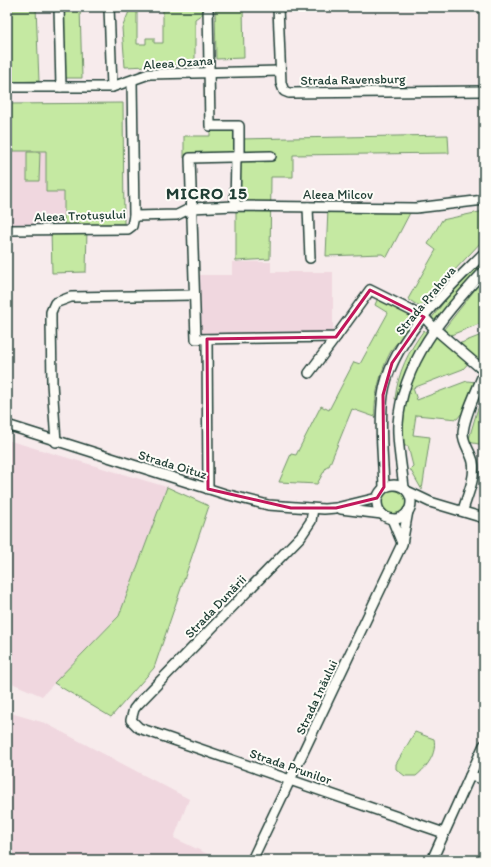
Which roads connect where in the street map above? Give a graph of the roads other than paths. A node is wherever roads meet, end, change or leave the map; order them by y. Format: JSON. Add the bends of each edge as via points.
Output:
{"nodes":[{"id":1,"x":59,"y":7,"type":"edge"},
{"id":2,"x":108,"y":7,"type":"edge"},
{"id":3,"x":208,"y":7,"type":"edge"},
{"id":4,"x":278,"y":7,"type":"edge"},
{"id":5,"x":280,"y":72,"type":"junction"},
{"id":6,"x":208,"y":73,"type":"junction"},
{"id":7,"x":132,"y":81,"type":"junction"},
{"id":8,"x":112,"y":86,"type":"junction"},
{"id":9,"x":61,"y":87,"type":"junction"},
{"id":10,"x":7,"y":88,"type":"edge"},
{"id":11,"x":484,"y":91,"type":"edge"},
{"id":12,"x":271,"y":156,"type":"dead end"},
{"id":13,"x":238,"y":157,"type":"junction"},
{"id":14,"x":484,"y":200,"type":"edge"},
{"id":15,"x":235,"y":206,"type":"junction"},
{"id":16,"x":308,"y":207,"type":"junction"},
{"id":17,"x":191,"y":208,"type":"junction"},
{"id":18,"x":134,"y":216,"type":"junction"},
{"id":19,"x":7,"y":230,"type":"edge"},
{"id":20,"x":484,"y":253,"type":"edge"},
{"id":21,"x":310,"y":258,"type":"dead end"},
{"id":22,"x":484,"y":271,"type":"edge"},
{"id":23,"x":194,"y":295,"type":"junction"},
{"id":24,"x":424,"y":317,"type":"junction"},
{"id":25,"x":435,"y":329,"type":"junction"},
{"id":26,"x":336,"y":336,"type":"junction"},
{"id":27,"x":207,"y":339,"type":"junction"},
{"id":28,"x":484,"y":372,"type":"edge"},
{"id":29,"x":309,"y":373,"type":"dead end"},
{"id":30,"x":7,"y":425,"type":"edge"},
{"id":31,"x":56,"y":442,"type":"junction"},
{"id":32,"x":384,"y":487,"type":"junction"},
{"id":33,"x":208,"y":489,"type":"junction"},
{"id":34,"x":406,"y":490,"type":"junction"},
{"id":35,"x":377,"y":498,"type":"junction"},
{"id":36,"x":430,"y":502,"type":"junction"},
{"id":37,"x":336,"y":508,"type":"junction"},
{"id":38,"x":410,"y":508,"type":"junction"},
{"id":39,"x":313,"y":509,"type":"junction"},
{"id":40,"x":463,"y":510,"type":"junction"},
{"id":41,"x":382,"y":514,"type":"junction"},
{"id":42,"x":484,"y":518,"type":"edge"},
{"id":43,"x":392,"y":519,"type":"junction"},
{"id":44,"x":402,"y":544,"type":"junction"},
{"id":45,"x":131,"y":720,"type":"joint"},
{"id":46,"x":484,"y":745,"type":"edge"},
{"id":47,"x":470,"y":776,"type":"junction"},
{"id":48,"x":484,"y":779,"type":"edge"},
{"id":49,"x":291,"y":780,"type":"junction"},
{"id":50,"x":444,"y":833,"type":"junction"},
{"id":51,"x":252,"y":860,"type":"edge"},
{"id":52,"x":432,"y":860,"type":"edge"}],
"edges":[{"from":1,"to":9,"type":"street"},
{"from":2,"to":8,"type":"street"},
{"from":3,"to":6,"type":"street"},
{"from":4,"to":5,"type":"street","name":"Strada Ravensburg"},
{"from":5,"to":6,"type":"street","name":"Aleea Ozana"},
{"from":5,"to":11,"type":"street","name":"Strada Ravensburg","via":[[282,88],[289,93]]},
{"from":6,"to":7,"type":"street","name":"Aleea Ozana","via":[[149,74]]},
{"from":6,"to":13,"type":"street","via":[[210,126],[239,126]]},
{"from":7,"to":8,"type":"street","name":"Aleea Ozana"},
{"from":7,"to":18,"type":"street"},
{"from":8,"to":9,"type":"street","name":"Aleea Ozana"},
{"from":9,"to":10,"type":"street","name":"Aleea Ozana"},
{"from":12,"to":13,"type":"street"},
{"from":13,"to":15,"type":"street"},
{"from":13,"to":17,"type":"street","via":[[190,158]]},
{"from":14,"to":16,"type":"street","name":"Aleea Milcov","via":[[416,208]]},
{"from":15,"to":16,"type":"street","name":"Aleea Milcov"},
{"from":15,"to":17,"type":"street","name":"Aleea Milcov"},
{"from":16,"to":21,"type":"street"},
{"from":17,"to":18,"type":"street","name":"Aleea Trotușului","via":[[177,215]]},
{"from":17,"to":23,"type":"street"},
{"from":18,"to":19,"type":"street","name":"Aleea Trotușului","via":[[132,226],[128,228]]},
{"from":20,"to":24,"type":"street","name":"Strada Prahova"},
{"from":22,"to":25,"type":"street","name":"Strada Prahova"},
{"from":23,"to":27,"type":"street","via":[[196,339]]},
{"from":23,"to":31,"type":"street","via":[[71,297],[55,303],[51,312],[51,322]]},
{"from":24,"to":25,"type":"street"},
{"from":24,"to":26,"type":"street","via":[[370,290]]},
{"from":24,"to":32,"type":"street","name":"Strada Prahova","via":[[392,363],[383,395],[381,426]]},
{"from":25,"to":28,"type":"street"},
{"from":25,"to":34,"type":"street","name":"Strada Prahova","via":[[410,371],[402,395],[398,425]]},
{"from":26,"to":27,"type":"street"},
{"from":26,"to":29,"type":"street"},
{"from":27,"to":33,"type":"street"},
{"from":28,"to":40,"type":"street","via":[[463,433],[471,454],[473,471]]},
{"from":30,"to":31,"type":"street","name":"Strada Oituz"},
{"from":31,"to":33,"type":"street","name":"Strada Oituz"},
{"from":32,"to":34,"type":"street","via":[[398,484]]},
{"from":32,"to":35,"type":"street"},
{"from":33,"to":39,"type":"street","name":"Strada Oituz","via":[[268,505]]},
{"from":34,"to":36,"type":"street"},
{"from":34,"to":38,"type":"street"},
{"from":35,"to":37,"type":"street","name":"Strada Oituz"},
{"from":35,"to":41,"type":"street","via":[[378,510]]},
{"from":36,"to":38,"type":"street"},
{"from":36,"to":40,"type":"street"},
{"from":37,"to":39,"type":"street","name":"Strada Oituz"},
{"from":37,"to":41,"type":"street","name":"Strada Oituz"},
{"from":38,"to":43,"type":"street","via":[[404,516]]},
{"from":38,"to":44,"type":"street","name":"Strada Inăului"},
{"from":39,"to":45,"type":"street","name":"Strada Dunării","via":[[311,521],[302,536],[138,704]]},
{"from":40,"to":42,"type":"street"},
{"from":41,"to":43,"type":"street"},
{"from":43,"to":44,"type":"street"},
{"from":44,"to":49,"type":"street","name":"Strada Inăului"},
{"from":45,"to":49,"type":"street","name":"Strada Prunilor","via":[[139,728]]},
{"from":46,"to":47,"type":"street"},
{"from":47,"to":48,"type":"street"},
{"from":47,"to":50,"type":"street"},
{"from":49,"to":50,"type":"street","name":"Strada Prunilor"},
{"from":49,"to":51,"type":"street","name":"Strada Inăului"},
{"from":50,"to":52,"type":"street"}]}
